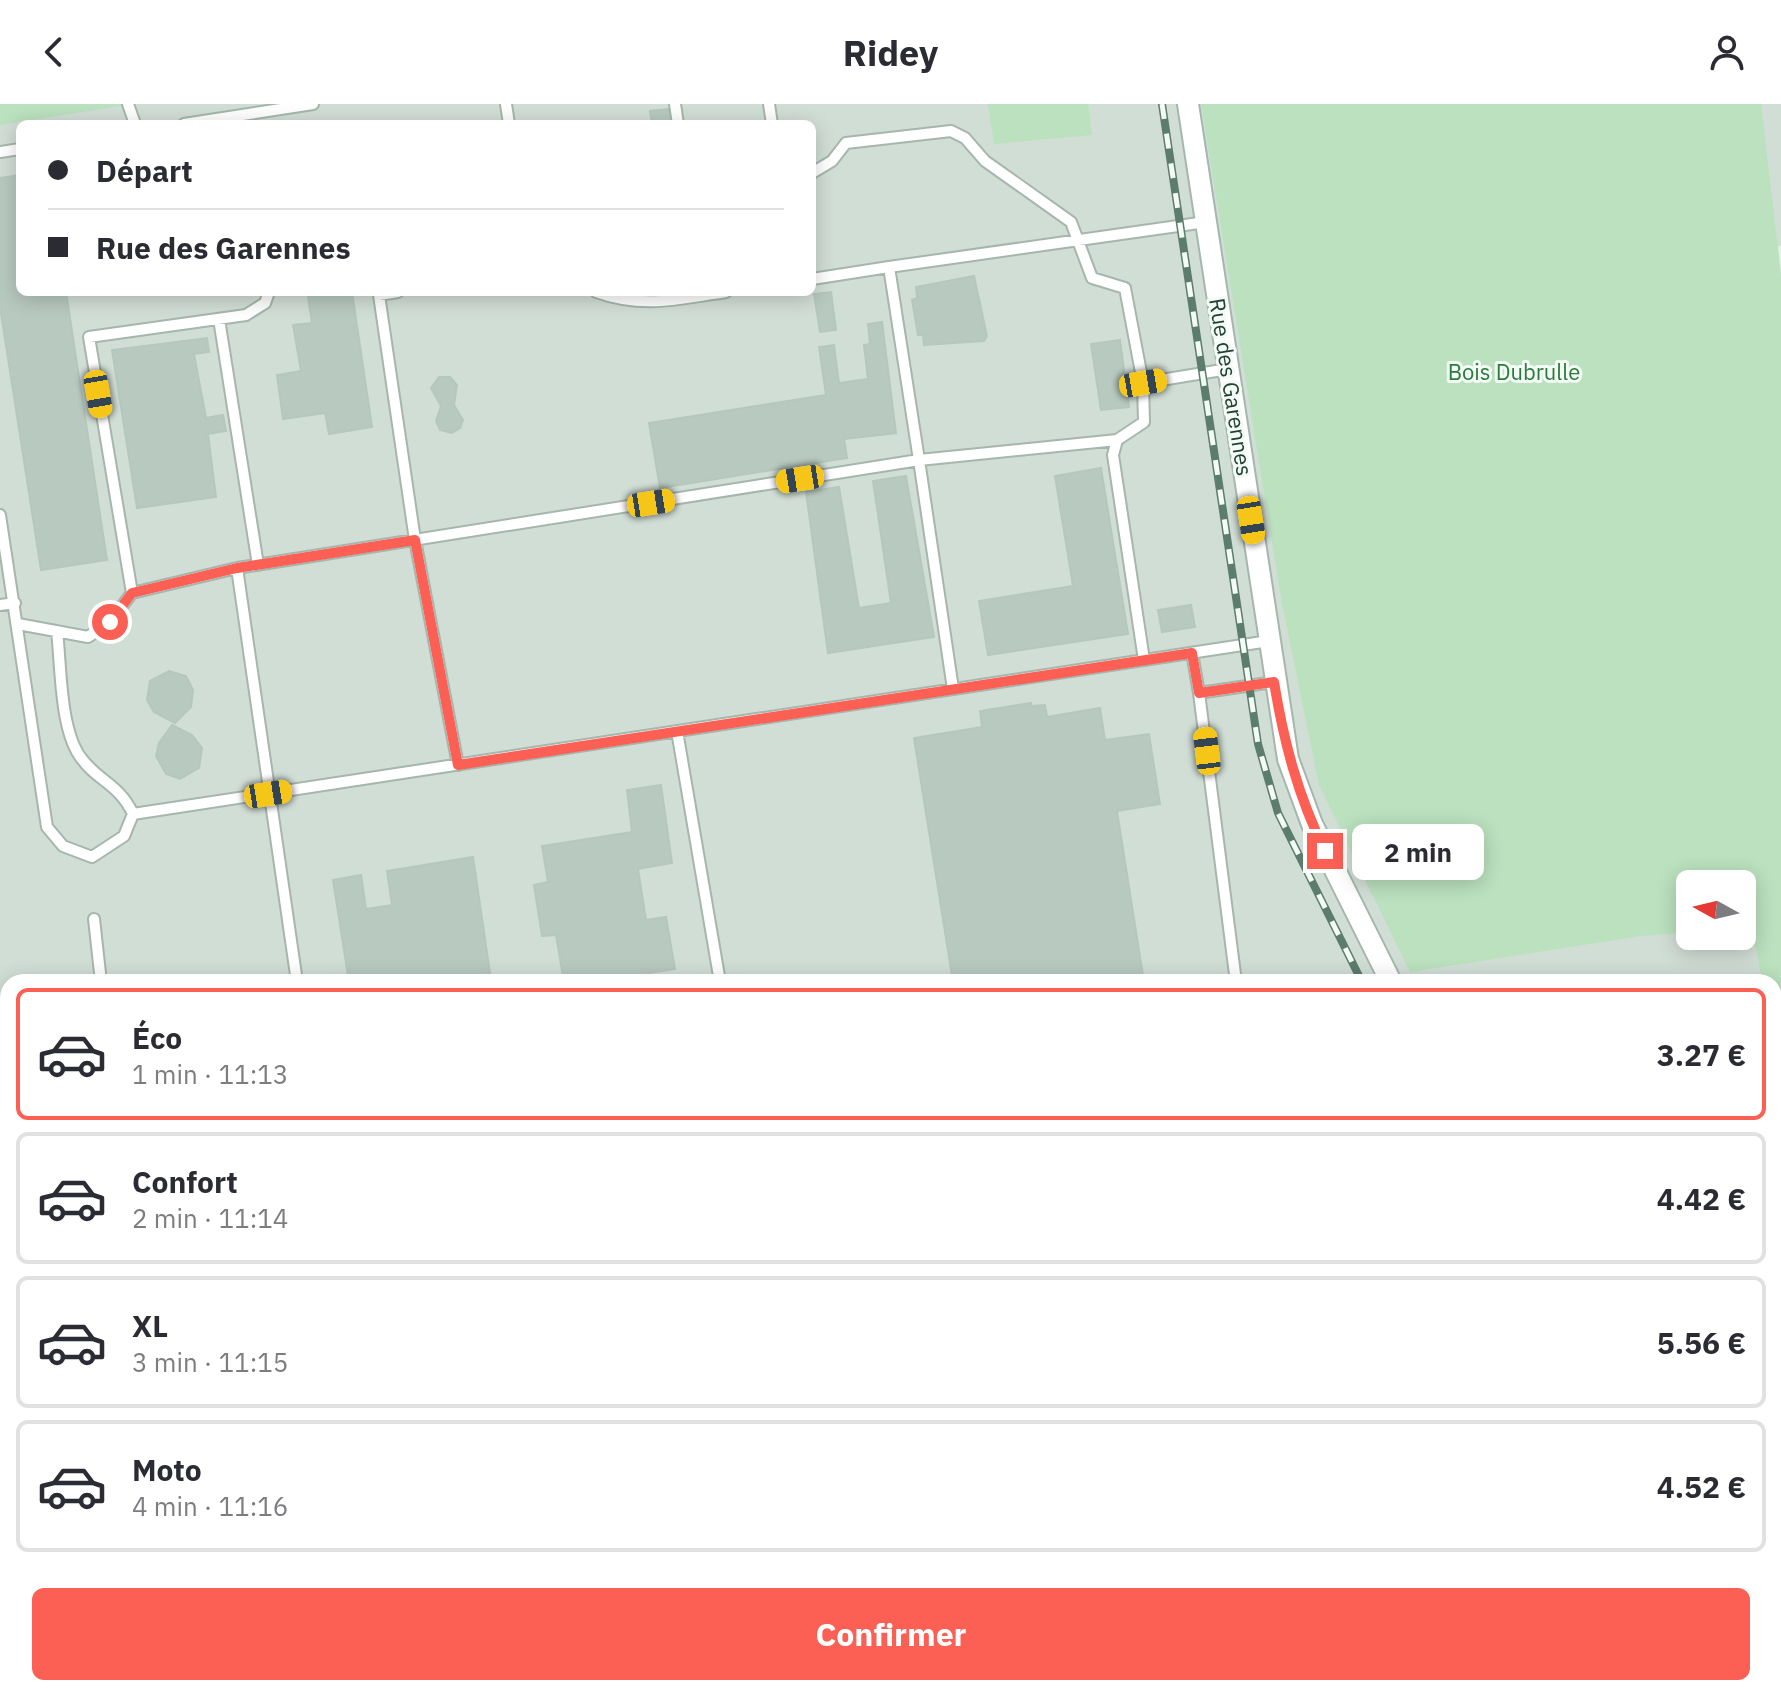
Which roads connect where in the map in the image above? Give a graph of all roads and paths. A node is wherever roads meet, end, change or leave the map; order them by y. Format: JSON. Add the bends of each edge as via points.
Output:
{"nodes":[{"id":1,"x":313,"y":104,"type":"edge"},
{"id":2,"x":1188,"y":104,"type":"edge"},
{"id":3,"x":243,"y":120,"type":"edge"},
{"id":4,"x":816,"y":171,"type":"edge"},
{"id":5,"x":1206,"y":222,"type":"junction"},
{"id":6,"x":1080,"y":240,"type":"junction"},
{"id":7,"x":889,"y":267,"type":"junction"},
{"id":8,"x":816,"y":278,"type":"edge"},
{"id":9,"x":268,"y":296,"type":"edge"},
{"id":10,"x":378,"y":296,"type":"edge"},
{"id":11,"x":607,"y":296,"type":"edge"},
{"id":12,"x":691,"y":296,"type":"edge"},
{"id":13,"x":219,"y":319,"type":"junction"},
{"id":14,"x":1228,"y":369,"type":"junction"},
{"id":15,"x":1143,"y":383,"type":"junction"},
{"id":16,"x":1117,"y":440,"type":"junction"},
{"id":17,"x":919,"y":460,"type":"junction"},
{"id":18,"x":0,"y":515,"type":"edge"},
{"id":19,"x":415,"y":540,"type":"junction"},
{"id":20,"x":258,"y":565,"type":"junction"},
{"id":21,"x":237,"y":568,"type":"junction"},
{"id":22,"x":132,"y":593,"type":"junction"},
{"id":23,"x":15,"y":603,"type":"junction"},
{"id":24,"x":0,"y":605,"type":"edge"},
{"id":25,"x":18,"y":624,"type":"junction"},
{"id":26,"x":57,"y":631,"type":"junction"},
{"id":27,"x":1269,"y":641,"type":"junction"},
{"id":28,"x":1192,"y":653,"type":"junction"},
{"id":29,"x":1144,"y":660,"type":"junction"},
{"id":30,"x":1274,"y":682,"type":"junction"},
{"id":31,"x":953,"y":689,"type":"junction"},
{"id":32,"x":1199,"y":693,"type":"junction"},
{"id":33,"x":677,"y":731,"type":"junction"},
{"id":34,"x":458,"y":765,"type":"junction"},
{"id":35,"x":268,"y":794,"type":"junction"},
{"id":36,"x":133,"y":814,"type":"junction"},
{"id":37,"x":94,"y":919,"type":"dead end"},
{"id":38,"x":100,"y":974,"type":"edge"},
{"id":39,"x":296,"y":974,"type":"edge"},
{"id":40,"x":719,"y":974,"type":"edge"},
{"id":41,"x":1235,"y":974,"type":"edge"},
{"id":42,"x":1387,"y":974,"type":"edge"}],
"edges":[{"from":1,"to":3,"type":"lane"},
{"from":2,"to":5,"type":"street","name":"Rue des Garennes"},
{"from":4,"to":6,"type":"lane","via":[[846,143],[951,131],[1071,222]]},
{"from":5,"to":6,"type":"lane"},
{"from":5,"to":14,"type":"street","name":"Rue des Garennes"},
{"from":6,"to":7,"type":"lane"},
{"from":6,"to":15,"type":"lane","via":[[1092,278],[1125,288]]},
{"from":7,"to":8,"type":"lane"},
{"from":7,"to":17,"type":"lane"},
{"from":9,"to":13,"type":"lane","via":[[246,315]]},
{"from":10,"to":19,"type":"lane"},
{"from":11,"to":12,"type":"lane","via":[[645,304]]},
{"from":13,"to":20,"type":"lane"},
{"from":13,"to":22,"type":"lane","via":[[89,337]]},
{"from":14,"to":15,"type":"lane"},
{"from":14,"to":27,"type":"street","name":"Rue des Garennes"},
{"from":15,"to":16,"type":"lane","via":[[1144,422]]},
{"from":16,"to":17,"type":"lane"},
{"from":16,"to":29,"type":"lane","via":[[1113,455]]},
{"from":17,"to":19,"type":"lane"},
{"from":17,"to":31,"type":"lane"},
{"from":18,"to":23,"type":"lane"},
{"from":19,"to":20,"type":"lane"},
{"from":19,"to":34,"type":"lane"},
{"from":20,"to":21,"type":"lane"},
{"from":21,"to":22,"type":"lane"},
{"from":21,"to":35,"type":"lane"},
{"from":22,"to":26,"type":"lane","via":[[110,622],[88,637]]},
{"from":23,"to":24,"type":"lane"},
{"from":23,"to":25,"type":"lane"},
{"from":25,"to":26,"type":"lane"},
{"from":25,"to":36,"type":"lane","via":[[47,827],[63,846],[92,857],[124,836]]},
{"from":26,"to":36,"type":"lane","via":[[68,732],[78,755],[123,794]]},
{"from":27,"to":28,"type":"lane"},
{"from":27,"to":30,"type":"street","name":"Rue des Garennes"},
{"from":28,"to":29,"type":"lane"},
{"from":28,"to":32,"type":"lane"},
{"from":29,"to":31,"type":"lane"},
{"from":30,"to":32,"type":"lane"},
{"from":30,"to":42,"type":"street","name":"Rue des Garennes","via":[[1299,795]]},
{"from":31,"to":33,"type":"lane"},
{"from":32,"to":41,"type":"lane"},
{"from":33,"to":34,"type":"lane"},
{"from":33,"to":40,"type":"lane"},
{"from":34,"to":35,"type":"lane"},
{"from":35,"to":36,"type":"lane"},
{"from":35,"to":39,"type":"lane"},
{"from":37,"to":38,"type":"lane"}]}
